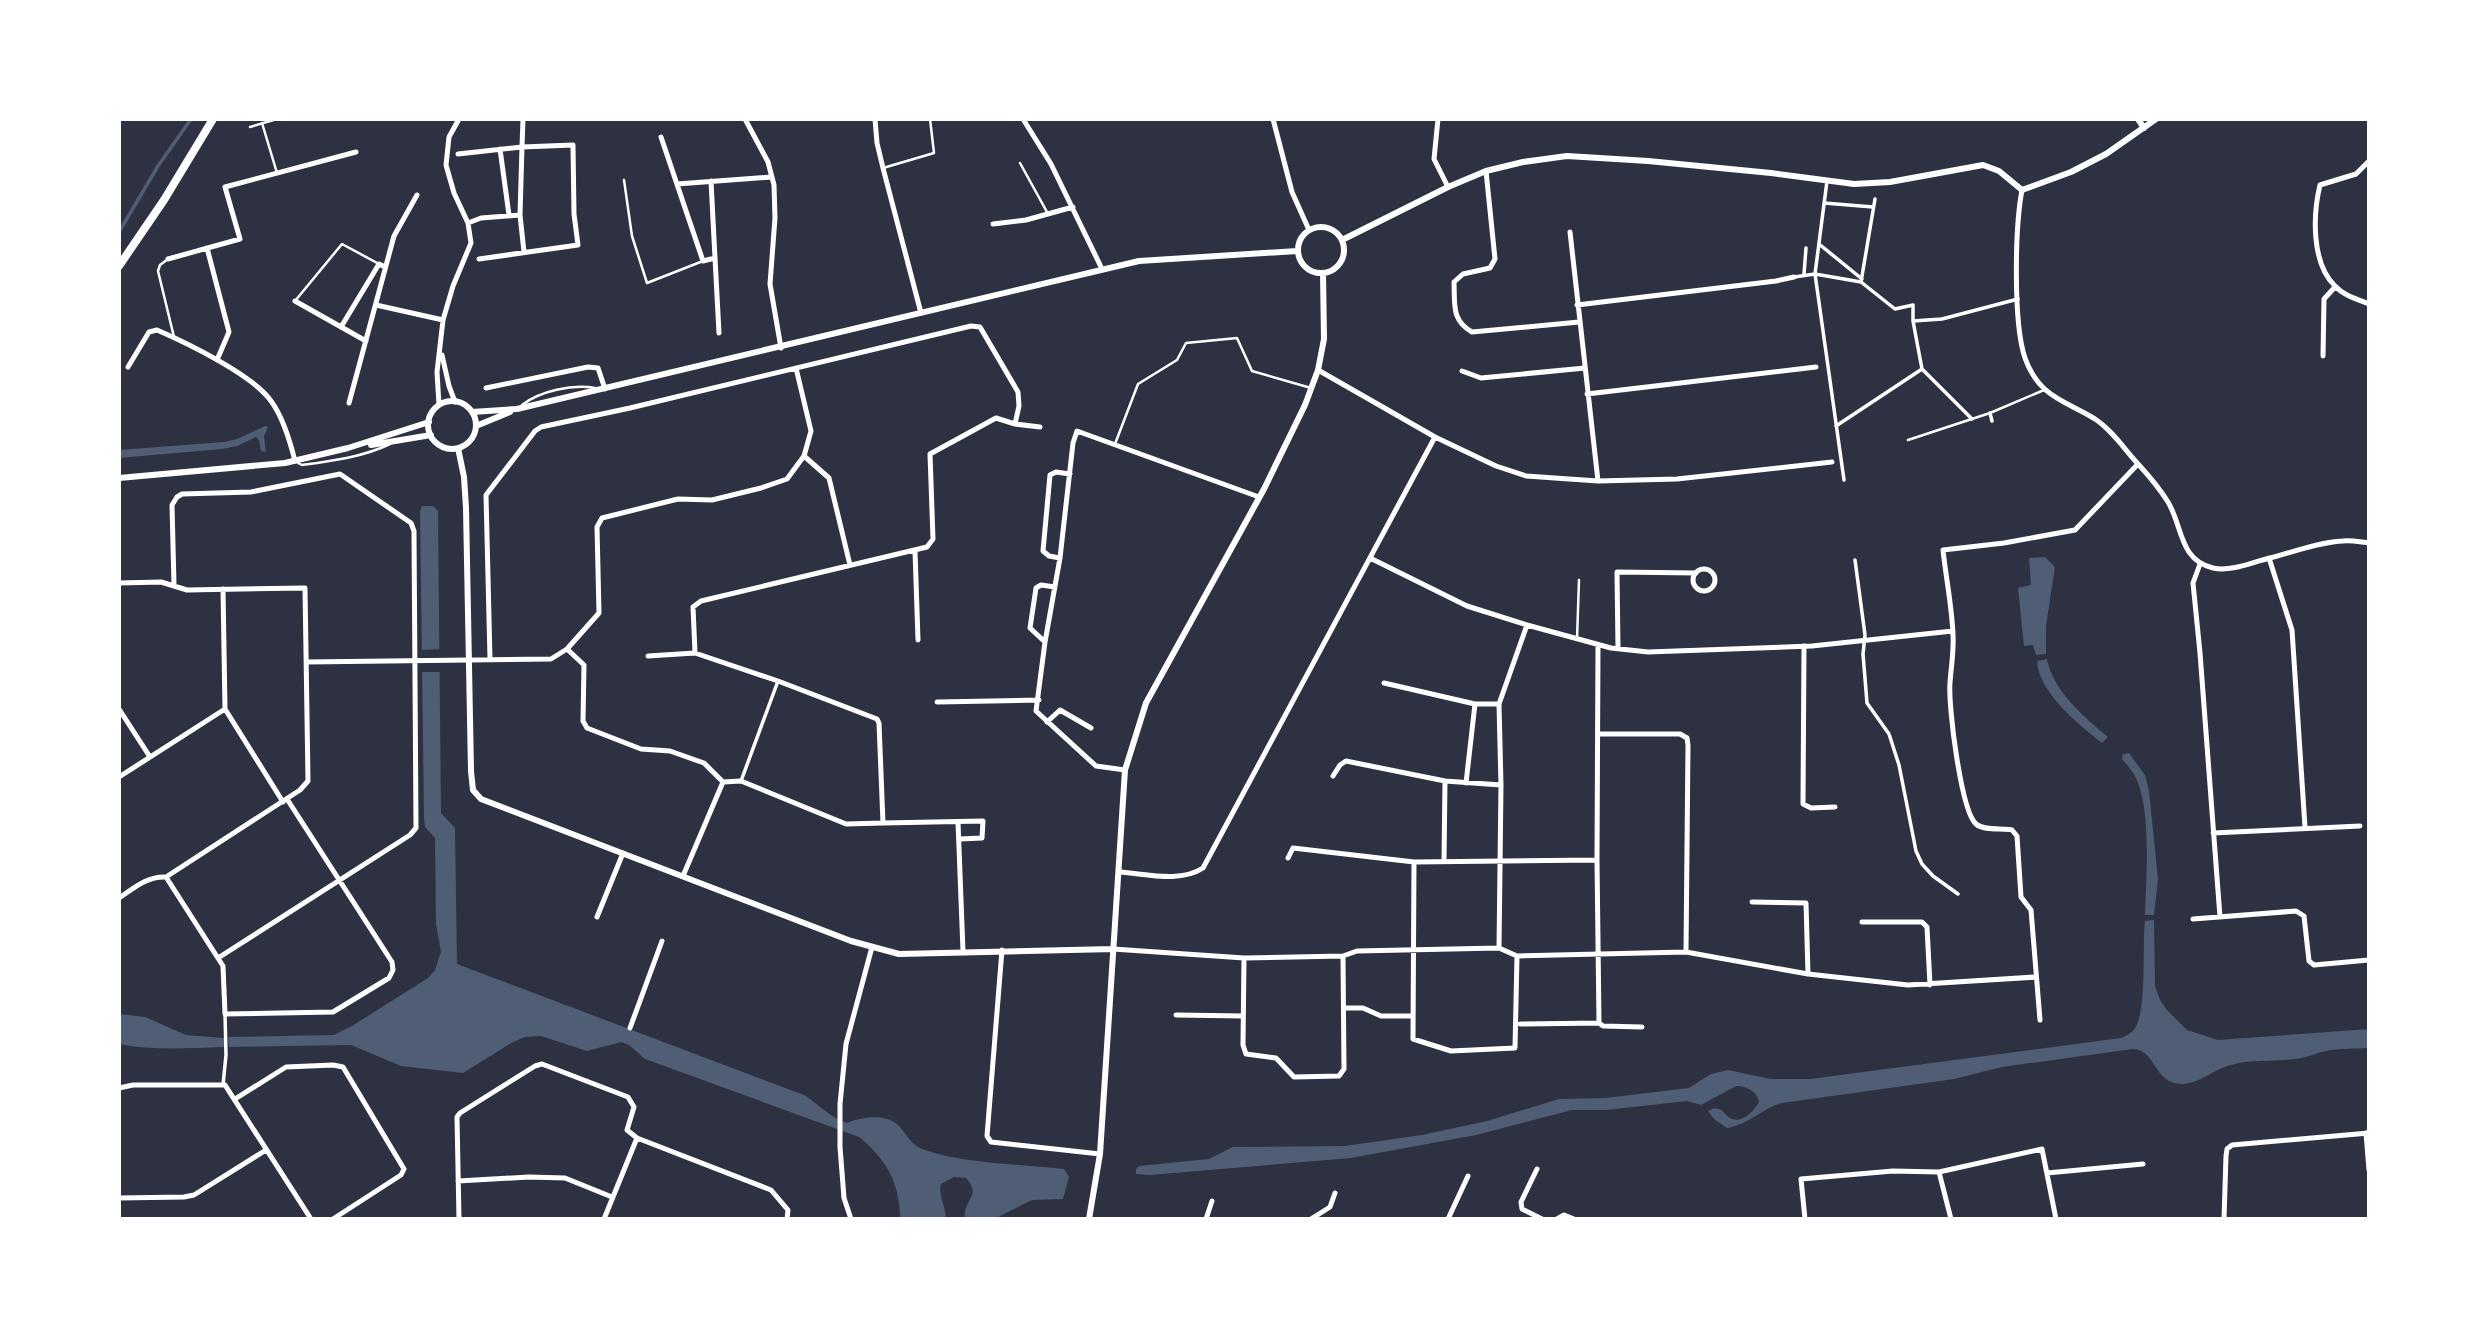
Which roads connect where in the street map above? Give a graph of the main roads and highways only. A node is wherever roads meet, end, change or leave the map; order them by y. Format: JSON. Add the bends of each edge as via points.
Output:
{"nodes":[{"id":1,"x":214,"y":119,"type":"edge"},
{"id":2,"x":119,"y":267,"type":"edge"}],
"edges":[{"from":1,"to":2,"type":"main road"}]}
